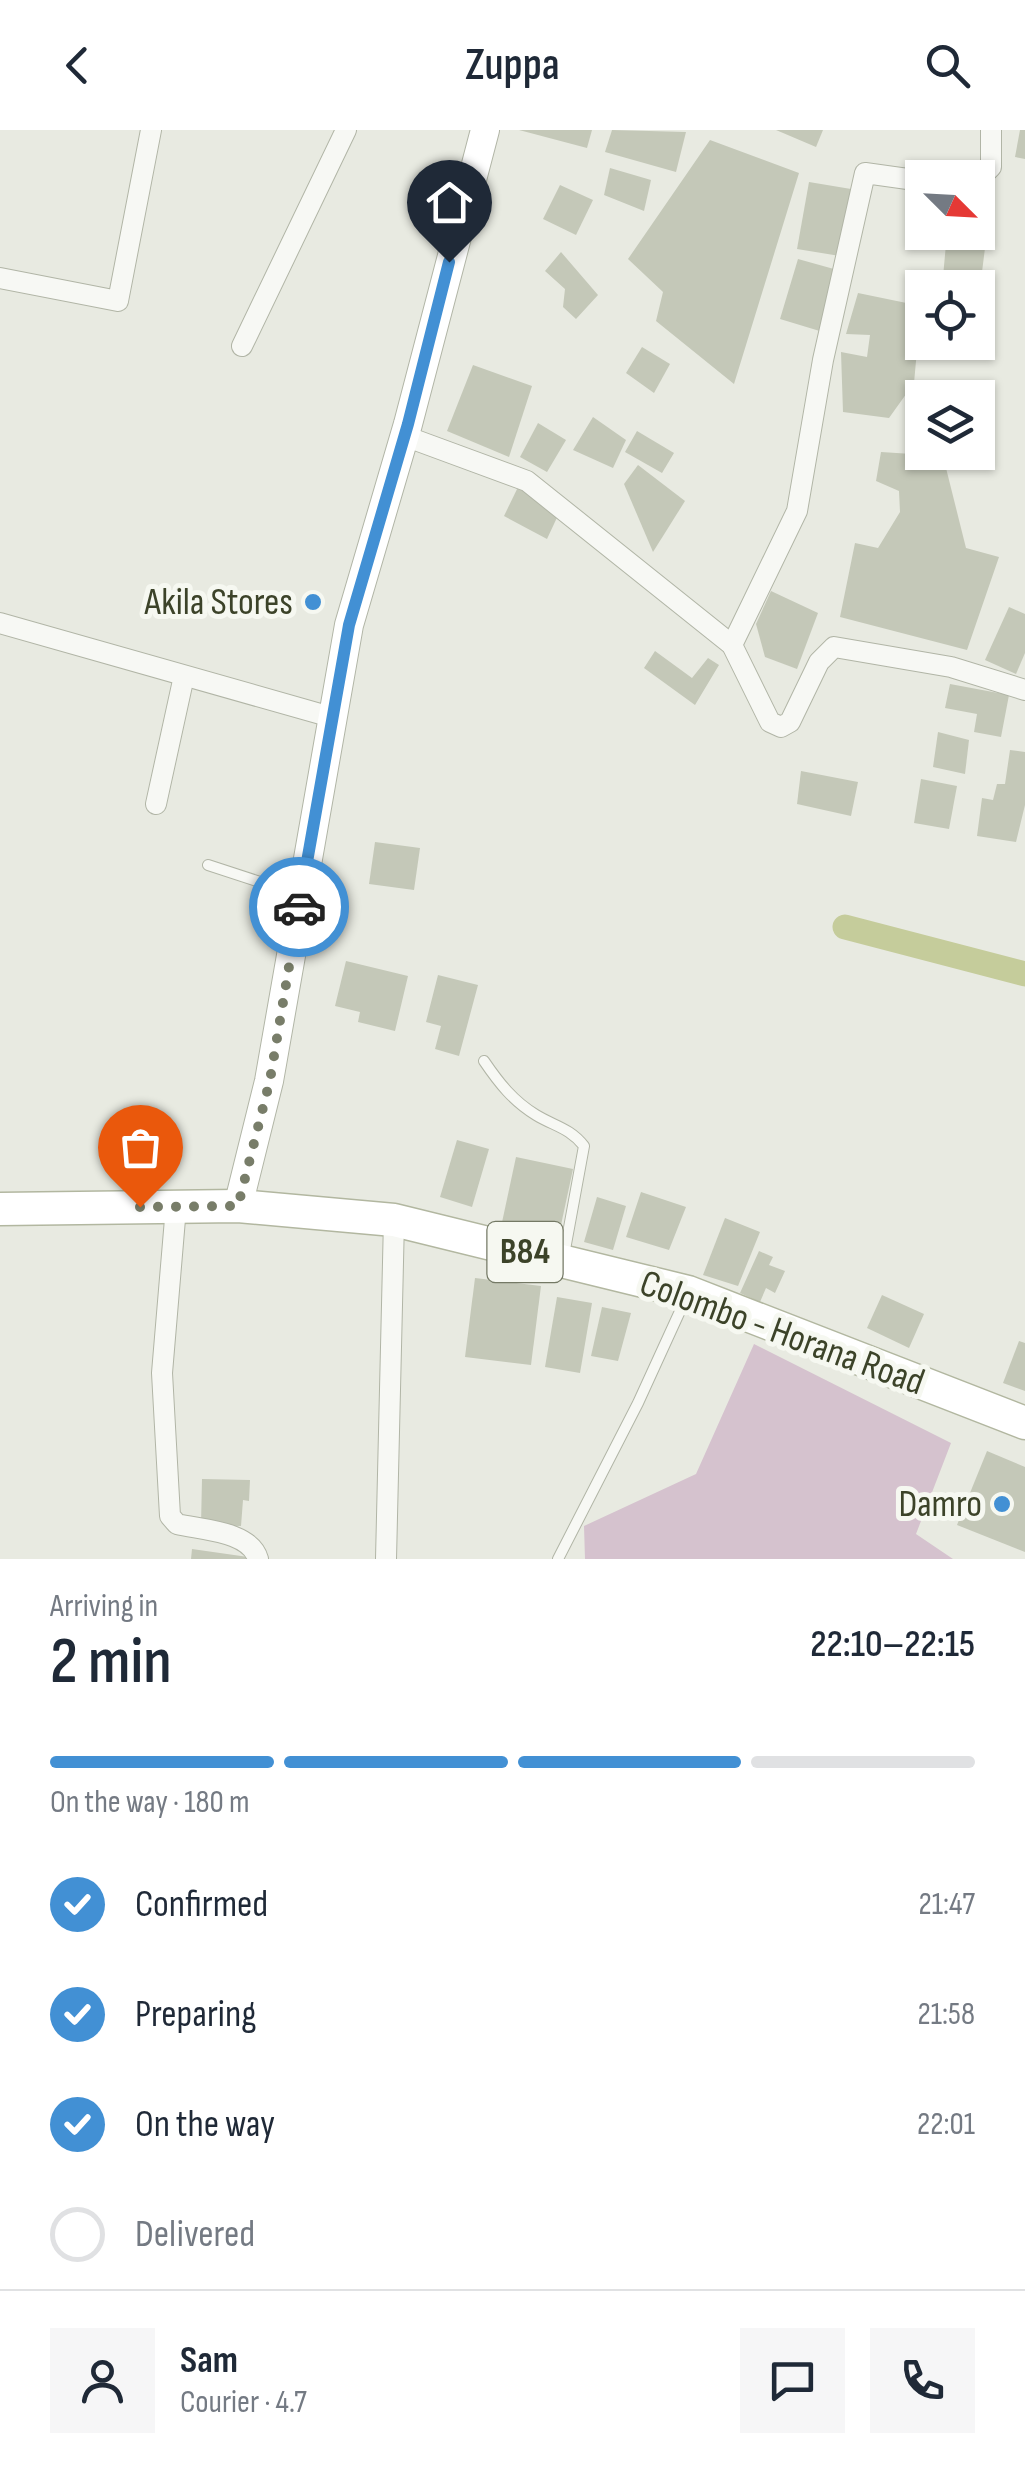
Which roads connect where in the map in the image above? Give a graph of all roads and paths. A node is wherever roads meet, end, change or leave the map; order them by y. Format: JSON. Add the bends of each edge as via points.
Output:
{"nodes":[{"id":1,"x":150,"y":130,"type":"edge"},
{"id":2,"x":346,"y":130,"type":"edge"},
{"id":3,"x":484,"y":130,"type":"edge"},
{"id":4,"x":991,"y":130,"type":"edge"},
{"id":5,"x":991,"y":160,"type":"edge"},
{"id":6,"x":905,"y":178,"type":"edge"},
{"id":7,"x":0,"y":278,"type":"edge"},
{"id":8,"x":242,"y":346,"type":"dead end"},
{"id":9,"x":402,"y":435,"type":"junction"},
{"id":10,"x":0,"y":623,"type":"edge"},
{"id":11,"x":732,"y":646,"type":"junction"},
{"id":12,"x":184,"y":676,"type":"junction"},
{"id":13,"x":1025,"y":690,"type":"edge"},
{"id":14,"x":331,"y":717,"type":"junction"},
{"id":15,"x":156,"y":804,"type":"dead end"},
{"id":16,"x":208,"y":865,"type":"dead end"},
{"id":17,"x":301,"y":895,"type":"junction"},
{"id":18,"x":484,"y":1062,"type":"dead end"},
{"id":19,"x":176,"y":1206,"type":"junction"},
{"id":20,"x":238,"y":1206,"type":"junction"},
{"id":21,"x":0,"y":1209,"type":"edge"},
{"id":22,"x":394,"y":1220,"type":"junction"},
{"id":23,"x":562,"y":1261,"type":"junction"},
{"id":24,"x":688,"y":1292,"type":"junction"},
{"id":25,"x":1025,"y":1423,"type":"edge"},
{"id":26,"x":258,"y":1559,"type":"edge"},
{"id":27,"x":386,"y":1559,"type":"edge"},
{"id":28,"x":558,"y":1559,"type":"edge"}],
"edges":[{"from":1,"to":7,"type":"street","via":[[118,301]]},
{"from":2,"to":8,"type":"street"},
{"from":3,"to":9,"type":"street"},
{"from":4,"to":5,"type":"street"},
{"from":6,"to":11,"type":"street","via":[[865,173],[797,511]]},
{"from":9,"to":11,"type":"street","via":[[527,480]]},
{"from":9,"to":14,"type":"street","via":[[349,625]]},
{"from":10,"to":12,"type":"street"},
{"from":11,"to":13,"type":"street","via":[[770,722],[781,726],[790,722],[819,662],[834,647],[951,667]]},
{"from":12,"to":14,"type":"street"},
{"from":12,"to":15,"type":"street"},
{"from":14,"to":17,"type":"street"},
{"from":16,"to":17,"type":"lane"},
{"from":17,"to":20,"type":"street","via":[[270,1080]]},
{"from":18,"to":23,"type":"lane","via":[[506,1092],[574,1132],[584,1146]]},
{"from":19,"to":20,"type":"main road","name":"Colombo - Horana Road","number":"B84"},
{"from":19,"to":21,"type":"main road","name":"Colombo - Horana Road","number":"B84"},
{"from":19,"to":26,"type":"street","via":[[162,1374],[170,1516],[177,1524],[244,1540]]},
{"from":20,"to":22,"type":"main road","name":"Colombo - Horana Road","number":"B84"},
{"from":22,"to":23,"type":"main road","name":"Colombo - Horana Road","number":"B84"},
{"from":22,"to":27,"type":"street"},
{"from":23,"to":24,"type":"main road","name":"Colombo - Horana Road","number":"B84"},
{"from":24,"to":25,"type":"main road","name":"Colombo - Horana Road","number":"B84"},
{"from":24,"to":28,"type":"lane"}]}
